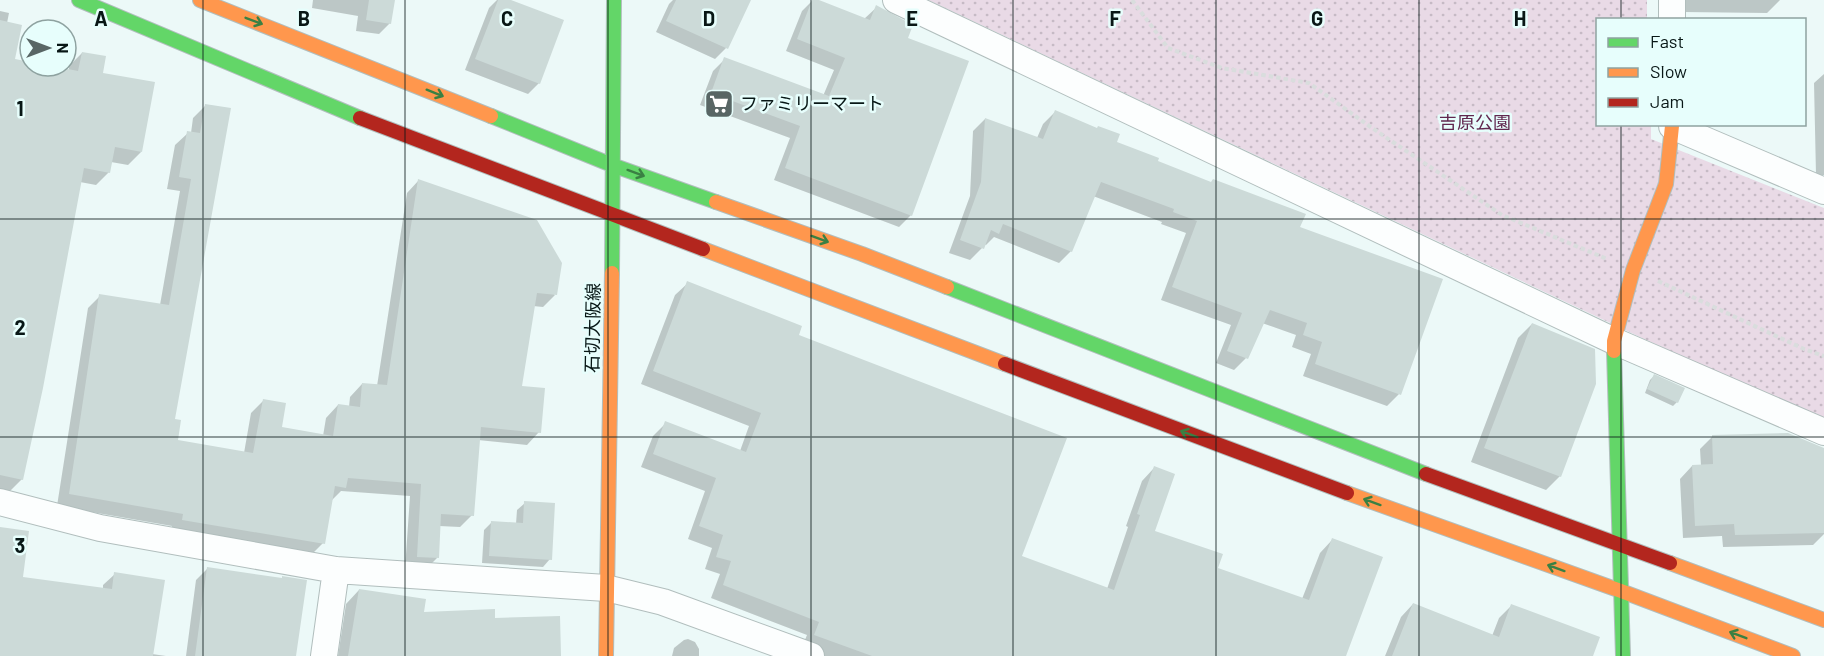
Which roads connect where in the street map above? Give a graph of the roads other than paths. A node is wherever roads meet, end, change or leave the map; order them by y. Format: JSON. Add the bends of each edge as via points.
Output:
{"nodes":[{"id":1,"x":79,"y":0,"type":"edge"},
{"id":2,"x":200,"y":0,"type":"edge"},
{"id":3,"x":614,"y":0,"type":"edge"},
{"id":4,"x":896,"y":0,"type":"edge"},
{"id":5,"x":1672,"y":0,"type":"edge"},
{"id":6,"x":1672,"y":18,"type":"edge"},
{"id":7,"x":1672,"y":126,"type":"edge"},
{"id":8,"x":1674,"y":126,"type":"edge"},
{"id":9,"x":612,"y":165,"type":"junction"},
{"id":10,"x":1824,"y":191,"type":"edge"},
{"id":11,"x":613,"y":214,"type":"junction"},
{"id":12,"x":1614,"y":341,"type":"junction"},
{"id":13,"x":1824,"y":432,"type":"edge"},
{"id":14,"x":0,"y":502,"type":"edge"},
{"id":15,"x":1619,"y":544,"type":"junction"},
{"id":16,"x":336,"y":570,"type":"junction"},
{"id":17,"x":606,"y":588,"type":"junction"},
{"id":18,"x":1621,"y":591,"type":"junction"},
{"id":19,"x":1824,"y":620,"type":"edge"},
{"id":20,"x":324,"y":656,"type":"edge"},
{"id":21,"x":606,"y":656,"type":"edge"},
{"id":22,"x":811,"y":656,"type":"edge"},
{"id":23,"x":1623,"y":656,"type":"edge"},
{"id":24,"x":1793,"y":656,"type":"edge"}],
"edges":[{"from":1,"to":11,"type":"street","via":[[385,128]]},
{"from":2,"to":9,"type":"street","one_way":true},
{"from":3,"to":9,"type":"street","name":"石切大阪線"},
{"from":4,"to":12,"type":"street"},
{"from":5,"to":6,"type":"street"},
{"from":7,"to":12,"type":"street","via":[[1666,184],[1633,270]]},
{"from":8,"to":10,"type":"street"},
{"from":9,"to":11,"type":"street","name":"石切大阪線"},
{"from":9,"to":15,"type":"street","one_way":true,"via":[[862,254],[1389,460]]},
{"from":11,"to":17,"type":"street","name":"石切大阪線"},
{"from":18,"to":11,"type":"street","one_way":true,"via":[[1308,479]]},
{"from":12,"to":13,"type":"street"},
{"from":12,"to":15,"type":"street"},
{"from":14,"to":16,"type":"street","via":[[100,528]]},
{"from":15,"to":18,"type":"street"},
{"from":15,"to":19,"type":"street"},
{"from":16,"to":17,"type":"street"},
{"from":16,"to":20,"type":"street"},
{"from":17,"to":21,"type":"street","name":"石切大阪線"},
{"from":17,"to":22,"type":"street","via":[[663,602]]},
{"from":18,"to":23,"type":"street"},
{"from":24,"to":18,"type":"street","one_way":true}]}
